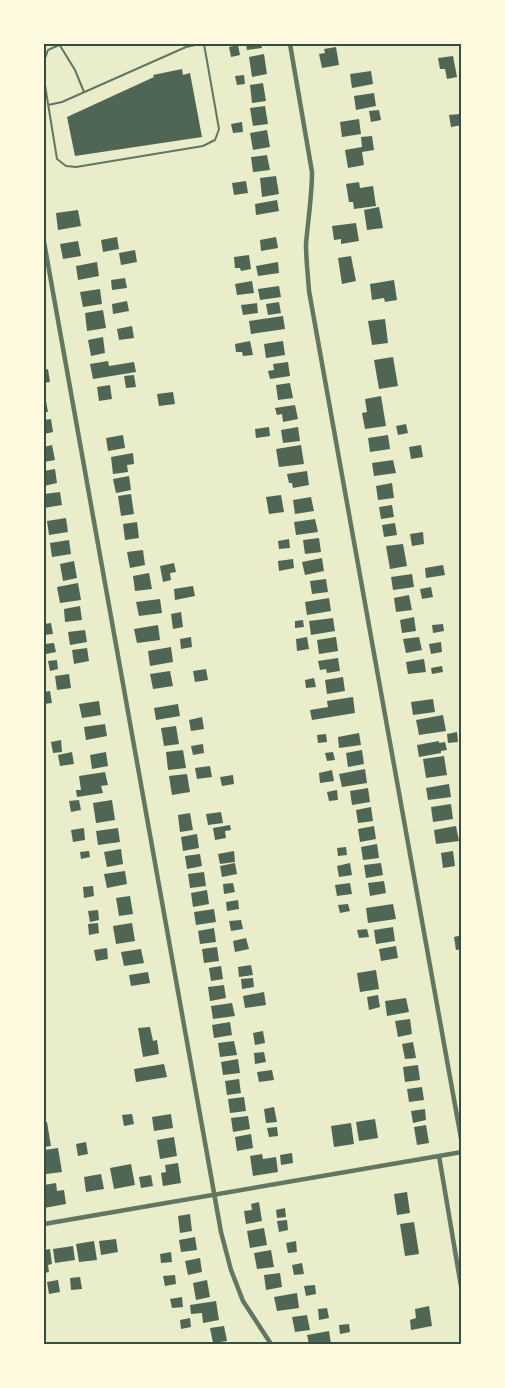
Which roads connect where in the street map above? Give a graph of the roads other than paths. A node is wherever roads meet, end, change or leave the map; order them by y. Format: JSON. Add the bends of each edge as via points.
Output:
{"nodes":[{"id":1,"x":59,"y":44,"type":"edge"},
{"id":2,"x":202,"y":44,"type":"edge"},
{"id":3,"x":290,"y":44,"type":"edge"},
{"id":4,"x":44,"y":61,"type":"edge"},
{"id":5,"x":44,"y":79,"type":"edge"},
{"id":6,"x":84,"y":92,"type":"junction"},
{"id":7,"x":48,"y":105,"type":"junction"},
{"id":8,"x":44,"y":242,"type":"edge"},
{"id":9,"x":462,"y":1144,"type":"edge"},
{"id":10,"x":462,"y":1152,"type":"edge"},
{"id":11,"x":439,"y":1156,"type":"junction"},
{"id":12,"x":215,"y":1195,"type":"junction"},
{"id":13,"x":44,"y":1224,"type":"edge"},
{"id":14,"x":462,"y":1292,"type":"edge"},
{"id":15,"x":271,"y":1344,"type":"edge"}],
"edges":[{"from":1,"to":4,"type":"lane","via":[[48,50]]},
{"from":1,"to":6,"type":"lane"},
{"from":2,"to":6,"type":"lane","via":[[186,47]]},
{"from":2,"to":7,"type":"lane","via":[[219,129],[208,145],[66,166],[57,159]]},
{"from":3,"to":9,"type":"street","via":[[312,172],[306,243],[309,291]]},
{"from":5,"to":7,"type":"lane"},
{"from":6,"to":7,"type":"lane"},
{"from":8,"to":12,"type":"street"},
{"from":10,"to":11,"type":"street"},
{"from":11,"to":12,"type":"street"},
{"from":11,"to":14,"type":"street"},
{"from":12,"to":13,"type":"street"},
{"from":12,"to":15,"type":"street","via":[[221,1232],[243,1302]]}]}
